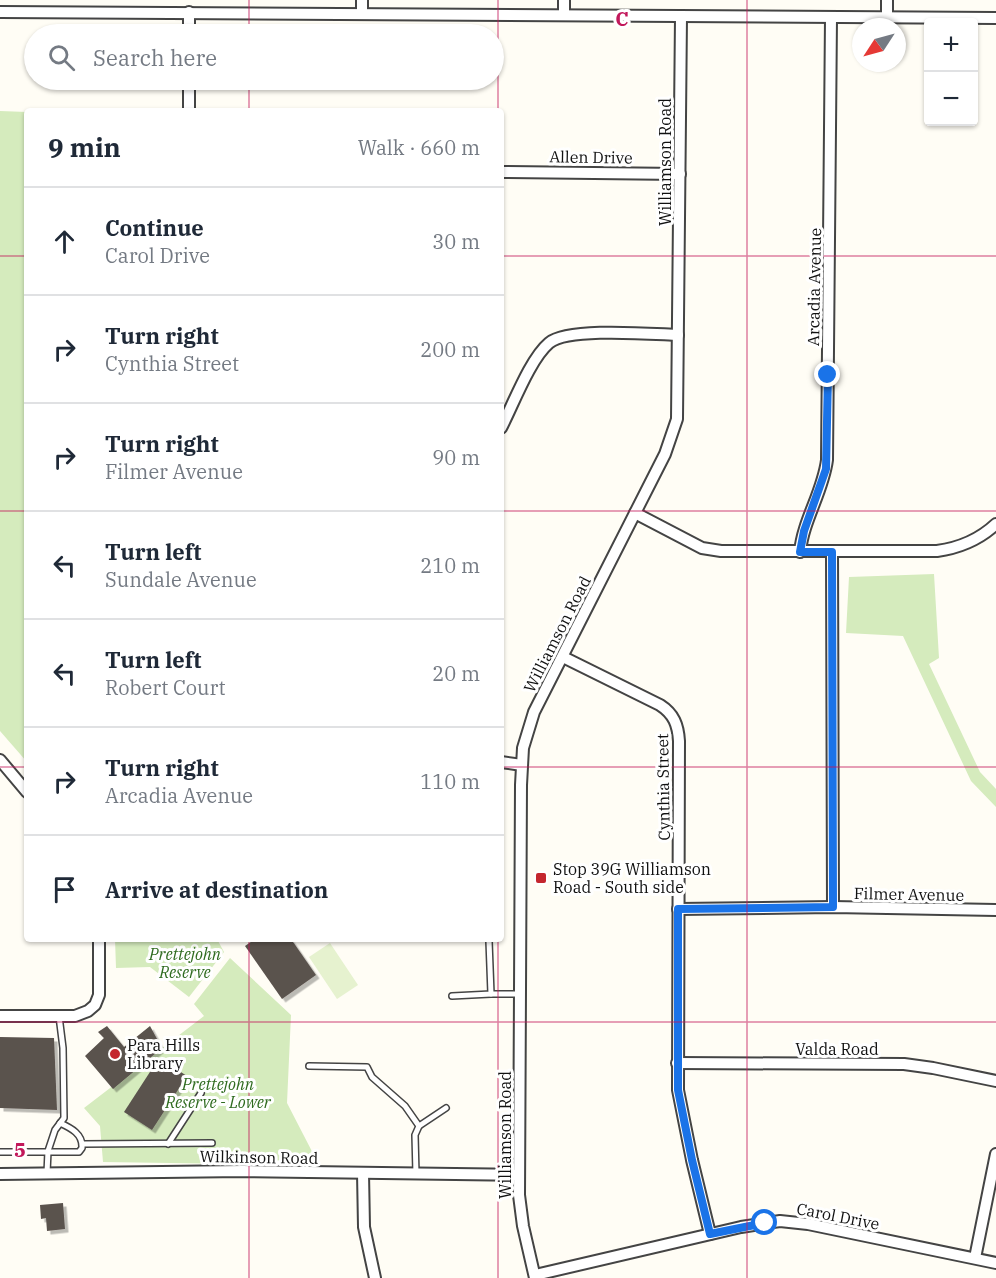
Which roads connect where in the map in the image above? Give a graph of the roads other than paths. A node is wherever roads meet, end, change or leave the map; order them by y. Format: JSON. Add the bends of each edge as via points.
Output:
{"nodes":[{"id":1,"x":362,"y":0,"type":"edge"},
{"id":2,"x":564,"y":0,"type":"edge"},
{"id":3,"x":887,"y":0,"type":"edge"},
{"id":4,"x":58,"y":6,"type":"edge"},
{"id":5,"x":0,"y":12,"type":"edge"},
{"id":6,"x":189,"y":12,"type":"junction"},
{"id":7,"x":362,"y":13,"type":"junction"},
{"id":8,"x":564,"y":14,"type":"junction"},
{"id":9,"x":681,"y":16,"type":"junction"},
{"id":10,"x":887,"y":17,"type":"junction"},
{"id":11,"x":831,"y":18,"type":"junction"},
{"id":12,"x":996,"y":18,"type":"edge"},
{"id":13,"x":189,"y":24,"type":"edge"},
{"id":14,"x":189,"y":90,"type":"edge"},
{"id":15,"x":189,"y":108,"type":"edge"},
{"id":16,"x":504,"y":172,"type":"edge"},
{"id":17,"x":680,"y":174,"type":"junction"},
{"id":18,"x":678,"y":335,"type":"junction"},
{"id":19,"x":504,"y":422,"type":"edge"},
{"id":20,"x":635,"y":513,"type":"junction"},
{"id":21,"x":996,"y":524,"type":"edge"},
{"id":22,"x":800,"y":552,"type":"junction"},
{"id":23,"x":832,"y":552,"type":"junction"},
{"id":24,"x":563,"y":657,"type":"junction"},
{"id":25,"x":0,"y":760,"type":"edge"},
{"id":26,"x":504,"y":762,"type":"edge"},
{"id":27,"x":522,"y":765,"type":"junction"},
{"id":28,"x":24,"y":788,"type":"edge"},
{"id":29,"x":833,"y":907,"type":"junction"},
{"id":30,"x":678,"y":909,"type":"junction"},
{"id":31,"x":996,"y":910,"type":"edge"},
{"id":32,"x":99,"y":942,"type":"edge"},
{"id":33,"x":489,"y":942,"type":"dead end"},
{"id":34,"x":491,"y":994,"type":"junction"},
{"id":35,"x":520,"y":994,"type":"junction"},
{"id":36,"x":452,"y":996,"type":"dead end"},
{"id":37,"x":0,"y":1016,"type":"edge"},
{"id":38,"x":59,"y":1016,"type":"junction"},
{"id":39,"x":677,"y":1063,"type":"junction"},
{"id":40,"x":309,"y":1066,"type":"dead end"},
{"id":41,"x":996,"y":1081,"type":"edge"},
{"id":42,"x":201,"y":1093,"type":"dead end"},
{"id":43,"x":446,"y":1108,"type":"dead end"},
{"id":44,"x":60,"y":1123,"type":"junction"},
{"id":45,"x":419,"y":1126,"type":"junction"},
{"id":46,"x":212,"y":1143,"type":"dead end"},
{"id":47,"x":83,"y":1144,"type":"junction"},
{"id":48,"x":168,"y":1144,"type":"junction"},
{"id":49,"x":48,"y":1151,"type":"junction"},
{"id":50,"x":0,"y":1152,"type":"edge"},
{"id":51,"x":996,"y":1154,"type":"edge"},
{"id":52,"x":47,"y":1173,"type":"junction"},
{"id":53,"x":363,"y":1173,"type":"junction"},
{"id":54,"x":0,"y":1174,"type":"edge"},
{"id":55,"x":416,"y":1174,"type":"junction"},
{"id":56,"x":519,"y":1174,"type":"junction"},
{"id":57,"x":710,"y":1234,"type":"junction"},
{"id":58,"x":975,"y":1258,"type":"junction"},
{"id":59,"x":996,"y":1263,"type":"edge"},
{"id":60,"x":535,"y":1277,"type":"edge"},
{"id":61,"x":375,"y":1278,"type":"edge"}],
"edges":[{"from":1,"to":7,"type":"street"},
{"from":2,"to":8,"type":"street"},
{"from":3,"to":10,"type":"street"},
{"from":4,"to":5,"type":"street"},
{"from":4,"to":6,"type":"street"},
{"from":6,"to":7,"type":"street"},
{"from":6,"to":13,"type":"street"},
{"from":7,"to":8,"type":"street"},
{"from":8,"to":9,"type":"street"},
{"from":9,"to":11,"type":"street"},
{"from":9,"to":17,"type":"street","name":"Williamson Road"},
{"from":10,"to":11,"type":"street"},
{"from":10,"to":12,"type":"street"},
{"from":11,"to":22,"type":"street","name":"Arcadia Avenue","via":[[827,460]]},
{"from":14,"to":15,"type":"street"},
{"from":16,"to":17,"type":"street","name":"Allen Drive"},
{"from":17,"to":18,"type":"street","name":"Williamson Road"},
{"from":18,"to":19,"type":"street","via":[[581,334],[553,340],[537,357]]},
{"from":18,"to":20,"type":"street","name":"Williamson Road","via":[[675,426]]},
{"from":20,"to":22,"type":"street","via":[[710,550]]},
{"from":20,"to":24,"type":"street","name":"Williamson Road"},
{"from":21,"to":23,"type":"street","via":[[969,542],[949,549]]},
{"from":22,"to":23,"type":"street"},
{"from":23,"to":29,"type":"street"},
{"from":24,"to":27,"type":"street","name":"Williamson Road","via":[[529,726]]},
{"from":24,"to":30,"type":"street","name":"Cynthia Street","via":[[660,705],[675,719],[679,741]]},
{"from":25,"to":28,"type":"street"},
{"from":26,"to":27,"type":"street"},
{"from":27,"to":35,"type":"street","name":"Williamson Road"},
{"from":29,"to":30,"type":"street","name":"Filmer Avenue"},
{"from":29,"to":31,"type":"street","name":"Filmer Avenue"},
{"from":30,"to":39,"type":"street","name":"Cynthia Street"},
{"from":32,"to":38,"type":"street","via":[[98,1000],[84,1013]]},
{"from":33,"to":34,"type":"lane"},
{"from":34,"to":35,"type":"lane"},
{"from":34,"to":36,"type":"lane"},
{"from":35,"to":56,"type":"street","name":"Williamson Road"},
{"from":37,"to":38,"type":"street"},
{"from":38,"to":44,"type":"lane","via":[[64,1118]]},
{"from":39,"to":41,"type":"street","name":"Valda Road","via":[[904,1064]]},
{"from":39,"to":57,"type":"street","name":"Cynthia Street","via":[[680,1104]]},
{"from":40,"to":45,"type":"lane","via":[[369,1066],[372,1077],[405,1106]]},
{"from":42,"to":48,"type":"lane"},
{"from":43,"to":45,"type":"lane"},
{"from":44,"to":47,"type":"lane","via":[[76,1133]]},
{"from":44,"to":49,"type":"lane"},
{"from":45,"to":55,"type":"lane","via":[[415,1135]]},
{"from":46,"to":48,"type":"lane"},
{"from":47,"to":48,"type":"lane"},
{"from":47,"to":49,"type":"lane","via":[[79,1152]]},
{"from":49,"to":50,"type":"lane"},
{"from":49,"to":52,"type":"lane"},
{"from":51,"to":58,"type":"street"},
{"from":52,"to":53,"type":"street","name":"Wilkinson Road"},
{"from":52,"to":54,"type":"street","name":"Wilkinson Road"},
{"from":53,"to":55,"type":"street","name":"Wilkinson Road"},
{"from":53,"to":61,"type":"street","via":[[363,1227]]},
{"from":55,"to":56,"type":"street","name":"Wilkinson Road"},
{"from":56,"to":60,"type":"street","name":"Williamson Road","via":[[523,1226]]},
{"from":57,"to":58,"type":"street","name":"Carol Drive","via":[[765,1223],[796,1222]]},
{"from":57,"to":60,"type":"street","name":"Carol Drive"},
{"from":58,"to":59,"type":"street","name":"Carol Drive"}]}
